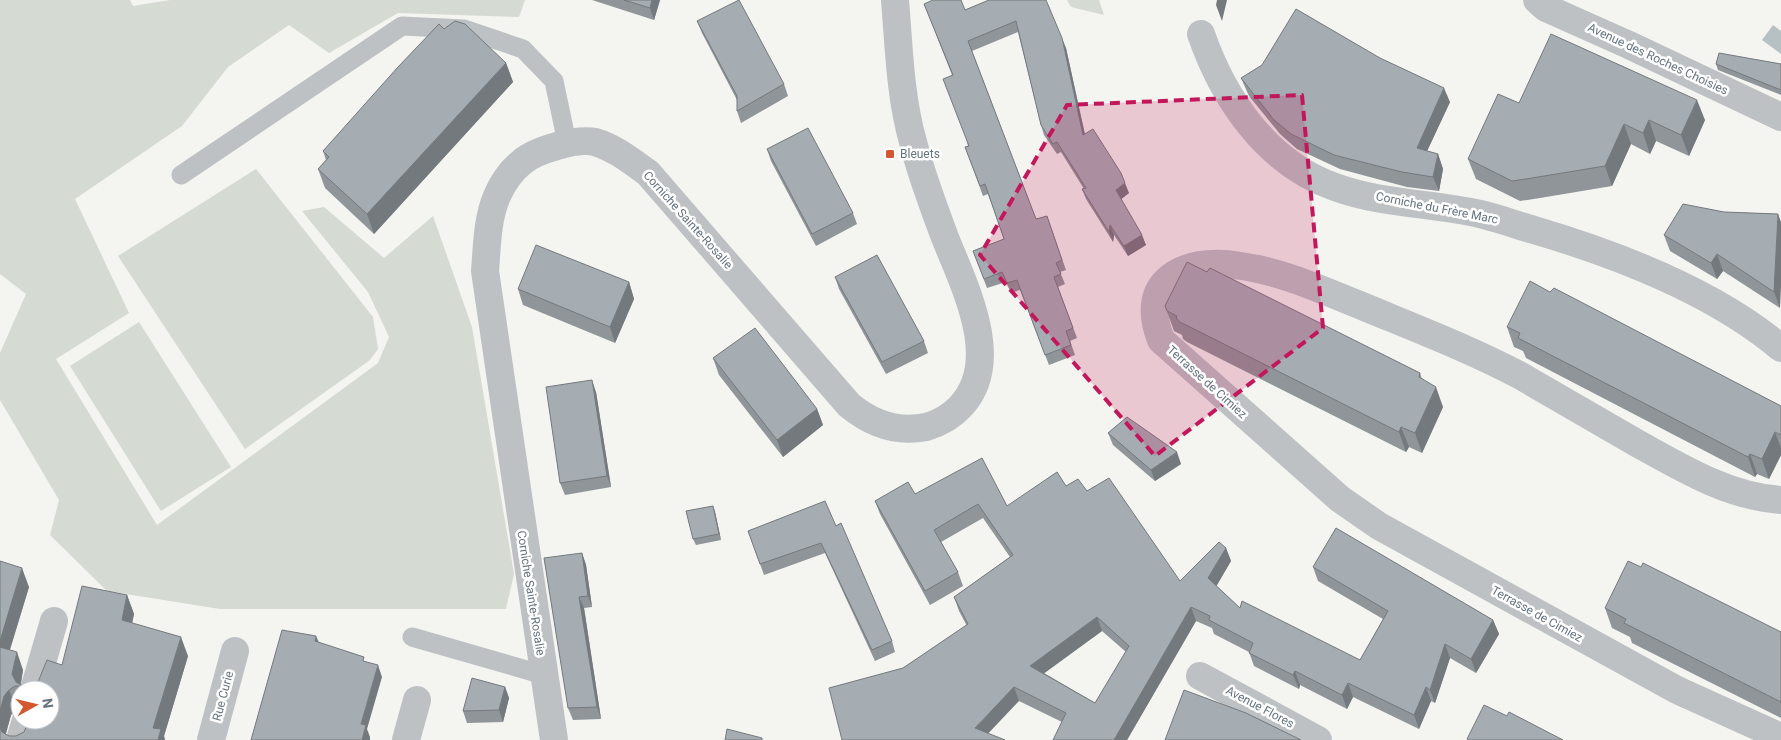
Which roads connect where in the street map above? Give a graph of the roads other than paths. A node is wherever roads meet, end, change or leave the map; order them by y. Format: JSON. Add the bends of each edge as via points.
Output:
{"nodes":[{"id":1,"x":895,"y":0,"type":"edge"},
{"id":2,"x":1537,"y":0,"type":"edge"},
{"id":3,"x":1201,"y":34,"type":"dead end"},
{"id":4,"x":1781,"y":118,"type":"edge"},
{"id":5,"x":567,"y":143,"type":"junction"},
{"id":6,"x":181,"y":175,"type":"dead end"},
{"id":7,"x":1781,"y":348,"type":"edge"},
{"id":8,"x":1781,"y":500,"type":"edge"},
{"id":9,"x":54,"y":621,"type":"dead end"},
{"id":10,"x":412,"y":637,"type":"dead end"},
{"id":11,"x":235,"y":651,"type":"dead end"},
{"id":12,"x":544,"y":675,"type":"junction"},
{"id":13,"x":1200,"y":676,"type":"dead end"},
{"id":14,"x":37,"y":680,"type":"edge"},
{"id":15,"x":418,"y":700,"type":"dead end"},
{"id":16,"x":1781,"y":737,"type":"edge"},
{"id":17,"x":211,"y":740,"type":"edge"},
{"id":18,"x":406,"y":740,"type":"edge"},
{"id":19,"x":554,"y":740,"type":"edge"},
{"id":20,"x":1318,"y":740,"type":"edge"}],
"edges":[{"from":1,"to":5,"type":"street","name":"Corniche Sainte-Rosalie","via":[[907,118],[926,187],[972,308],[980,347],[980,365],[974,388],[956,412],[944,420],[912,430],[897,429],[875,422],[849,406],[648,173],[620,153],[594,142]]},
{"from":2,"to":4,"type":"street","name":"Avenue des Roches Choisies","via":[[1546,8],[1629,44]]},
{"from":3,"to":7,"type":"street","name":"Corniche du Frère Marc","via":[[1209,58],[1231,98],[1253,128],[1277,155],[1305,173],[1336,187],[1370,195],[1480,214],[1623,258],[1753,324]]},
{"from":5,"to":6,"type":"lane","via":[[554,81],[523,49],[464,29],[402,26]]},
{"from":5,"to":12,"type":"street","name":"Corniche Sainte-Rosalie","via":[[524,160],[508,176],[496,197],[488,232],[485,271]]},
{"from":8,"to":16,"type":"street","name":"Terrasse de Cimiez","via":[[1757,498],[1727,489],[1688,472],[1519,375],[1425,332],[1284,275],[1240,266],[1202,264],[1184,268],[1161,287],[1154,305],[1154,324],[1161,340],[1348,504],[1380,526],[1580,638],[1677,690]]},
{"from":9,"to":14,"type":"street"},
{"from":10,"to":12,"type":"lane"},
{"from":11,"to":17,"type":"street","name":"Rue Curie"},
{"from":12,"to":19,"type":"street","name":"Corniche Sainte-Rosalie"},
{"from":13,"to":20,"type":"street","name":"Avenue Flores"},
{"from":15,"to":18,"type":"street"}]}
